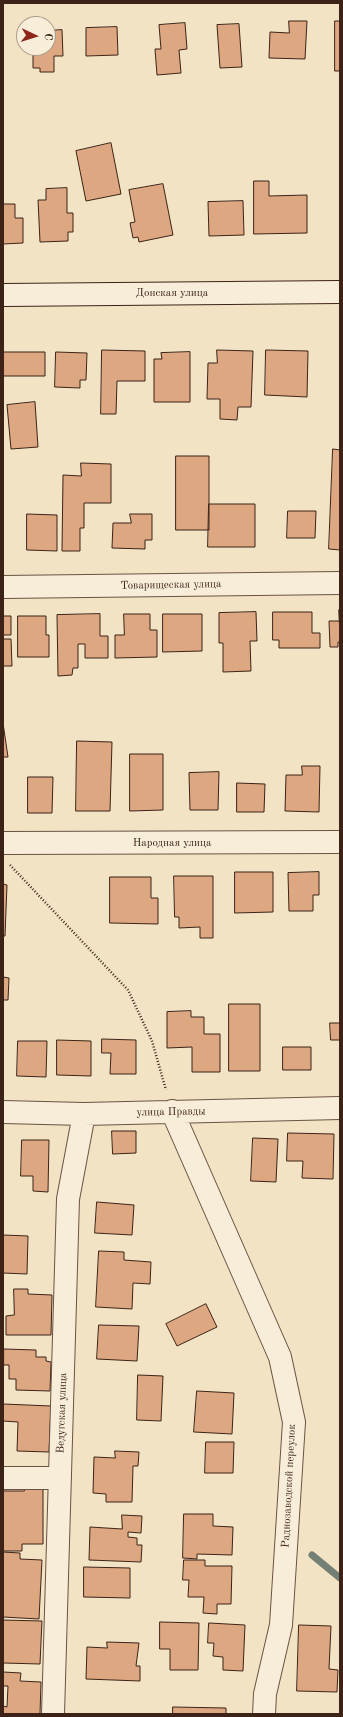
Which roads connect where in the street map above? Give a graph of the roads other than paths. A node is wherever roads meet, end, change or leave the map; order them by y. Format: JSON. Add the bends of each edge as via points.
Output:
{"nodes":[{"id":1,"x":340,"y":292,"type":"edge"},
{"id":2,"x":3,"y":295,"type":"edge"},
{"id":3,"x":340,"y":583,"type":"edge"},
{"id":4,"x":3,"y":587,"type":"edge"},
{"id":5,"x":340,"y":842,"type":"edge"},
{"id":6,"x":3,"y":843,"type":"edge"},
{"id":7,"x":340,"y":1108,"type":"edge"},
{"id":8,"x":3,"y":1112,"type":"edge"},
{"id":9,"x":172,"y":1112,"type":"junction"},
{"id":10,"x":84,"y":1114,"type":"junction"},
{"id":11,"x":3,"y":1478,"type":"edge"},
{"id":12,"x":60,"y":1478,"type":"junction"},
{"id":13,"x":54,"y":1714,"type":"edge"},
{"id":14,"x":264,"y":1714,"type":"edge"}],
"edges":[{"from":1,"to":2,"type":"street","name":"Донская улица"},
{"from":3,"to":4,"type":"street","name":"Товарищеская улица"},
{"from":5,"to":6,"type":"street","name":"Народная улица"},
{"from":7,"to":9,"type":"street","name":"улица Правды"},
{"from":8,"to":10,"type":"street","name":"улица Правды"},
{"from":9,"to":10,"type":"street","name":"улица Правды"},
{"from":9,"to":14,"type":"street","name":"Радиозаводской переулок","via":[[280,1357],[294,1422],[281,1625],[265,1694]]},
{"from":10,"to":12,"type":"street","name":"Ведугская улица","via":[[68,1199]]},
{"from":11,"to":12,"type":"street"},
{"from":12,"to":13,"type":"street","name":"Ведугская улица"}]}
